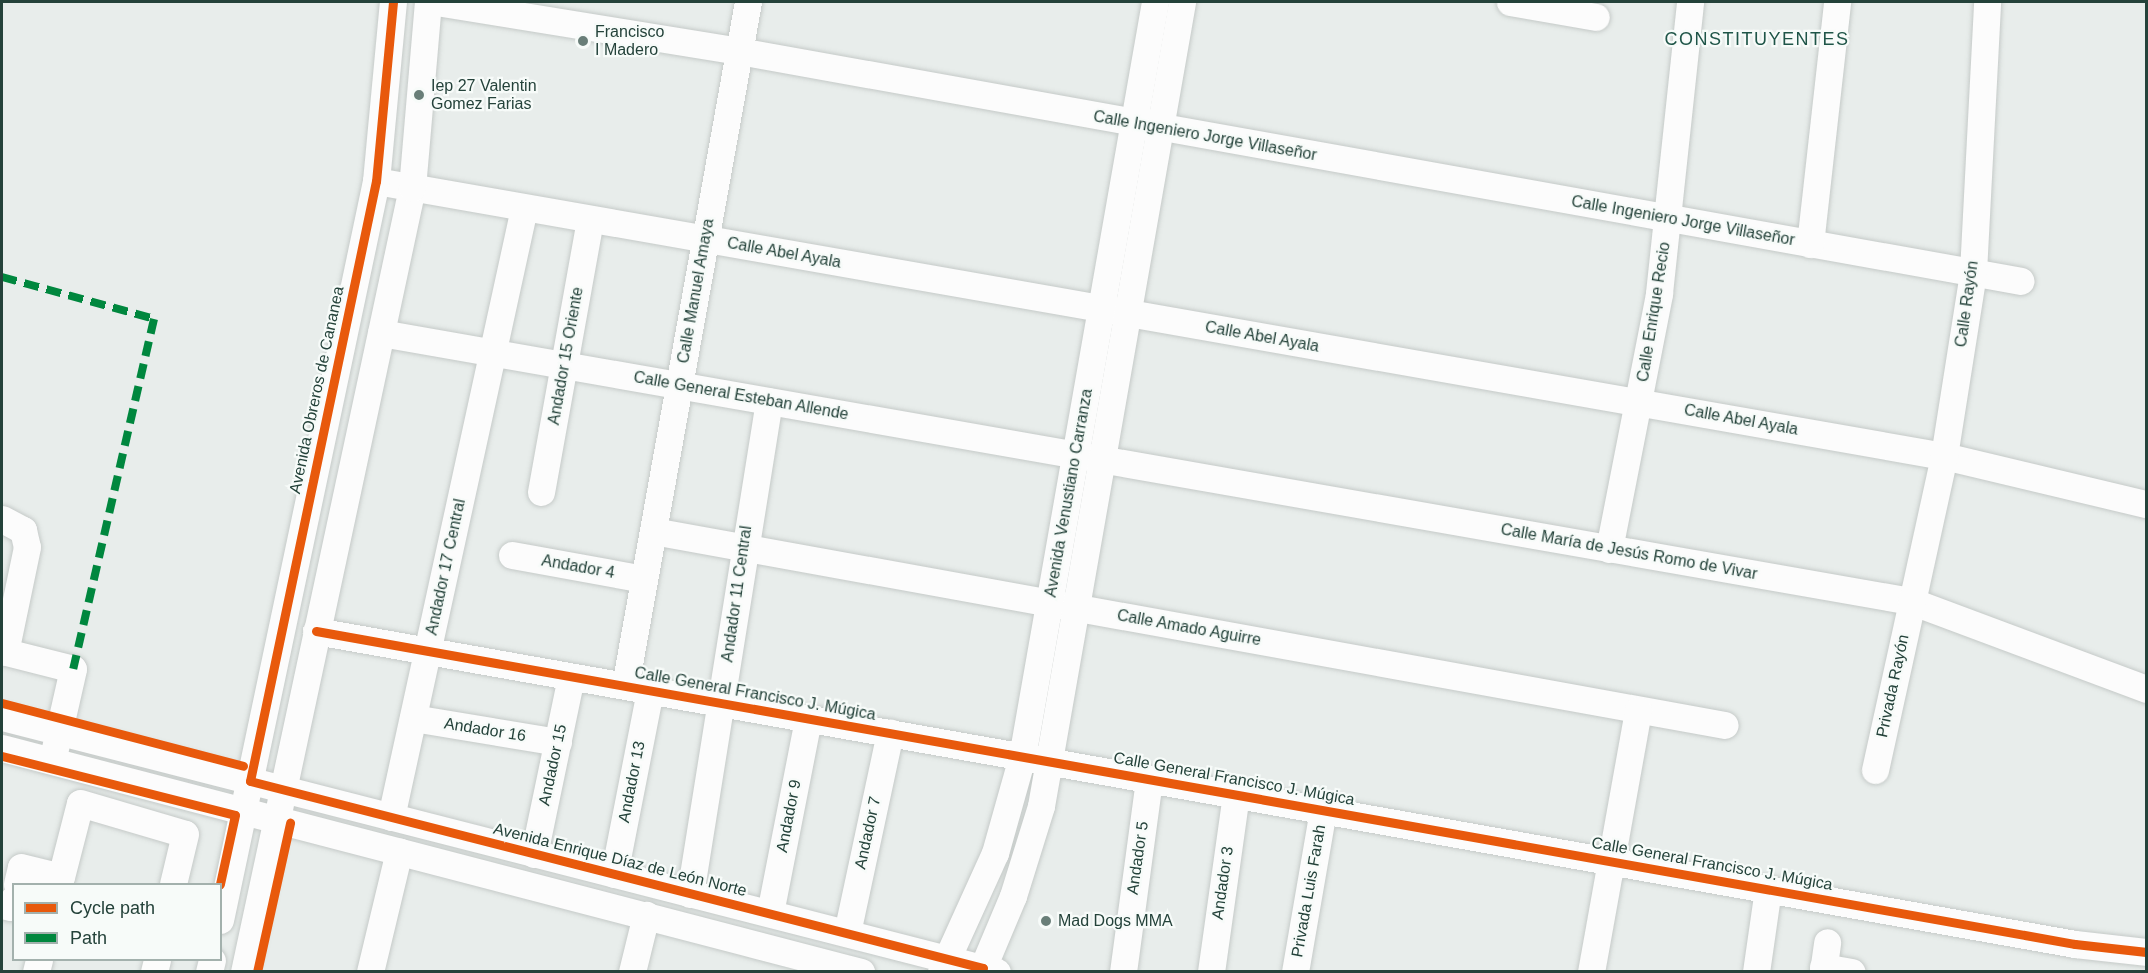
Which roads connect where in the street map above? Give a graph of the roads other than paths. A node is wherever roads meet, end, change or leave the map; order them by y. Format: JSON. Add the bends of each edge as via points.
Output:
{"nodes":[{"id":1,"x":393,"y":2,"type":"edge"},
{"id":2,"x":428,"y":2,"type":"edge"},
{"id":3,"x":437,"y":2,"type":"edge"},
{"id":4,"x":748,"y":2,"type":"edge"},
{"id":5,"x":1155,"y":2,"type":"edge"},
{"id":6,"x":1182,"y":2,"type":"edge"},
{"id":7,"x":1510,"y":2,"type":"edge"},
{"id":8,"x":1690,"y":2,"type":"edge"},
{"id":9,"x":1837,"y":2,"type":"edge"},
{"id":10,"x":1987,"y":2,"type":"edge"},
{"id":11,"x":1596,"y":17,"type":"dead end"},
{"id":12,"x":739,"y":51,"type":"junction"},
{"id":13,"x":1133,"y":124,"type":"junction"},
{"id":14,"x":1160,"y":129,"type":"junction"},
{"id":15,"x":376,"y":181,"type":"junction"},
{"id":16,"x":412,"y":188,"type":"junction"},
{"id":17,"x":524,"y":208,"type":"junction"},
{"id":18,"x":1669,"y":217,"type":"junction"},
{"id":19,"x":590,"y":220,"type":"junction"},
{"id":20,"x":705,"y":240,"type":"junction"},
{"id":21,"x":1810,"y":244,"type":"junction"},
{"id":22,"x":1973,"y":272,"type":"junction"},
{"id":23,"x":2021,"y":281,"type":"dead end"},
{"id":24,"x":1114,"y":311,"type":"junction"},
{"id":25,"x":381,"y":333,"type":"junction"},
{"id":26,"x":492,"y":352,"type":"junction"},
{"id":27,"x":564,"y":365,"type":"junction"},
{"id":28,"x":679,"y":385,"type":"junction"},
{"id":29,"x":769,"y":401,"type":"junction"},
{"id":30,"x":1639,"y":402,"type":"junction"},
{"id":31,"x":1944,"y":456,"type":"junction"},
{"id":32,"x":1088,"y":457,"type":"junction"},
{"id":33,"x":541,"y":492,"type":"dead end"},
{"id":34,"x":2146,"y":504,"type":"edge"},
{"id":35,"x":2,"y":519,"type":"edge"},
{"id":36,"x":653,"y":531,"type":"junction"},
{"id":37,"x":742,"y":547,"type":"junction"},
{"id":38,"x":1609,"y":549,"type":"junction"},
{"id":39,"x":512,"y":555,"type":"dead end"},
{"id":40,"x":644,"y":579,"type":"junction"},
{"id":41,"x":1911,"y":601,"type":"junction"},
{"id":42,"x":1062,"y":605,"type":"junction"},
{"id":43,"x":316,"y":631,"type":"junction"},
{"id":44,"x":3,"y":651,"type":"edge"},
{"id":45,"x":427,"y":651,"type":"junction"},
{"id":46,"x":571,"y":676,"type":"junction"},
{"id":47,"x":638,"y":688,"type":"junction"},
{"id":48,"x":2146,"y":688,"type":"edge"},
{"id":49,"x":723,"y":704,"type":"junction"},
{"id":50,"x":1638,"y":710,"type":"junction"},
{"id":51,"x":2,"y":717,"type":"edge"},
{"id":52,"x":413,"y":718,"type":"junction"},
{"id":53,"x":808,"y":719,"type":"junction"},
{"id":54,"x":1725,"y":725,"type":"dead end"},
{"id":55,"x":59,"y":732,"type":"junction"},
{"id":56,"x":890,"y":733,"type":"junction"},
{"id":57,"x":558,"y":742,"type":"junction"},
{"id":58,"x":2,"y":748,"type":"edge"},
{"id":59,"x":1022,"y":757,"type":"junction"},
{"id":60,"x":52,"y":761,"type":"junction"},
{"id":61,"x":1049,"y":761,"type":"junction"},
{"id":62,"x":1875,"y":770,"type":"dead end"},
{"id":63,"x":88,"y":771,"type":"junction"},
{"id":64,"x":1149,"y":779,"type":"junction"},
{"id":65,"x":250,"y":781,"type":"junction"},
{"id":66,"x":282,"y":790,"type":"junction"},
{"id":67,"x":1236,"y":795,"type":"junction"},
{"id":68,"x":80,"y":803,"type":"junction"},
{"id":69,"x":1323,"y":810,"type":"junction"},
{"id":70,"x":244,"y":811,"type":"junction"},
{"id":71,"x":391,"y":817,"type":"junction"},
{"id":72,"x":276,"y":819,"type":"junction"},
{"id":73,"x":399,"y":851,"type":"junction"},
{"id":74,"x":534,"y":854,"type":"junction"},
{"id":75,"x":1612,"y":862,"type":"junction"},
{"id":76,"x":614,"y":874,"type":"junction"},
{"id":77,"x":60,"y":881,"type":"edge"},
{"id":78,"x":17,"y":883,"type":"edge"},
{"id":79,"x":174,"y":883,"type":"edge"},
{"id":80,"x":1768,"y":889,"type":"junction"},
{"id":81,"x":690,"y":894,"type":"junction"},
{"id":82,"x":222,"y":911,"type":"edge"},
{"id":83,"x":770,"y":914,"type":"junction"},
{"id":84,"x":646,"y":915,"type":"junction"},
{"id":85,"x":847,"y":933,"type":"junction"},
{"id":86,"x":2146,"y":952,"type":"edge"},
{"id":87,"x":1824,"y":960,"type":"edge"},
{"id":88,"x":944,"y":965,"type":"edge"},
{"id":89,"x":987,"y":970,"type":"edge"},
{"id":90,"x":373,"y":971,"type":"edge"},
{"id":91,"x":244,"y":972,"type":"edge"},
{"id":92,"x":632,"y":972,"type":"edge"},
{"id":93,"x":861,"y":972,"type":"edge"},
{"id":94,"x":1123,"y":972,"type":"edge"},
{"id":95,"x":1211,"y":972,"type":"edge"},
{"id":96,"x":1295,"y":972,"type":"edge"},
{"id":97,"x":1591,"y":972,"type":"edge"},
{"id":98,"x":1756,"y":972,"type":"edge"},
{"id":99,"x":1852,"y":972,"type":"edge"}],
"edges":[{"from":1,"to":15,"type":"street","name":"Avenida Obreros de Cananea"},
{"from":2,"to":16,"type":"street"},
{"from":3,"to":12,"type":"street","name":"Calle Ingeniero Jorge Villaseñor"},
{"from":4,"to":12,"type":"street","name":"Calle Manuel Amaya"},
{"from":5,"to":13,"type":"street","name":"Avenida Venustiano Carranza"},
{"from":6,"to":14,"type":"street","name":"Avenida Venustiano Carranza"},
{"from":7,"to":11,"type":"street"},
{"from":8,"to":18,"type":"street","name":"Calle Enrique Recio"},
{"from":9,"to":21,"type":"street"},
{"from":10,"to":22,"type":"street","name":"Calle Rayón"},
{"from":12,"to":13,"type":"street","name":"Calle Ingeniero Jorge Villaseñor"},
{"from":12,"to":20,"type":"street","name":"Calle Manuel Amaya"},
{"from":13,"to":14,"type":"street","name":"Calle Ingeniero Jorge Villaseñor"},
{"from":13,"to":24,"type":"street","name":"Avenida Venustiano Carranza"},
{"from":14,"to":18,"type":"street","name":"Calle Ingeniero Jorge Villaseñor"},
{"from":14,"to":24,"type":"street","name":"Avenida Venustiano Carranza"},
{"from":15,"to":16,"type":"street","name":"Calle Abel Ayala"},
{"from":15,"to":65,"type":"street","name":"Avenida Obreros de Cananea"},
{"from":16,"to":17,"type":"street","name":"Calle Abel Ayala"},
{"from":16,"to":25,"type":"street"},
{"from":17,"to":19,"type":"street","name":"Calle Abel Ayala"},
{"from":17,"to":26,"type":"street","name":"Andador 17 Central"},
{"from":18,"to":21,"type":"street","name":"Calle Ingeniero Jorge Villaseñor"},
{"from":18,"to":30,"type":"street","name":"Calle Enrique Recio"},
{"from":19,"to":20,"type":"street","name":"Calle Abel Ayala"},
{"from":19,"to":27,"type":"street","name":"Andador 15 Oriente"},
{"from":20,"to":24,"type":"street","name":"Calle Abel Ayala"},
{"from":20,"to":28,"type":"street","name":"Calle Manuel Amaya"},
{"from":21,"to":22,"type":"street","name":"Calle Ingeniero Jorge Villaseñor"},
{"from":22,"to":23,"type":"street","name":"Calle Ingeniero Jorge Villaseñor"},
{"from":22,"to":31,"type":"street","name":"Calle Rayón"},
{"from":24,"to":30,"type":"street","name":"Calle Abel Ayala"},
{"from":24,"to":32,"type":"street","name":"Avenida Venustiano Carranza"},
{"from":25,"to":26,"type":"street","name":"Calle General Esteban Allende"},
{"from":25,"to":43,"type":"street"},
{"from":26,"to":27,"type":"street","name":"Calle General Esteban Allende"},
{"from":26,"to":45,"type":"street","name":"Andador 17 Central"},
{"from":27,"to":28,"type":"street","name":"Calle General Esteban Allende"},
{"from":27,"to":33,"type":"street","name":"Andador 15 Oriente"},
{"from":28,"to":29,"type":"street","name":"Calle General Esteban Allende"},
{"from":28,"to":36,"type":"street","name":"Calle Manuel Amaya"},
{"from":29,"to":32,"type":"street","name":"Calle General Esteban Allende"},
{"from":29,"to":37,"type":"street","name":"Andador 11 Central"},
{"from":30,"to":31,"type":"street","name":"Calle Abel Ayala"},
{"from":30,"to":38,"type":"street","name":"Calle Enrique Recio"},
{"from":31,"to":34,"type":"street","name":"Calle Abel Ayala"},
{"from":31,"to":41,"type":"street","name":"Calle Rayón"},
{"from":32,"to":38,"type":"street","name":"Calle María de Jesús Romo de Vivar"},
{"from":32,"to":42,"type":"street","name":"Avenida Venustiano Carranza"},
{"from":35,"to":44,"type":"street","via":[[23,530],[27,547]]},
{"from":36,"to":37,"type":"street","name":"Calle Amado Aguirre"},
{"from":36,"to":40,"type":"street","name":"Calle Manuel Amaya"},
{"from":37,"to":42,"type":"street","name":"Calle Amado Aguirre"},
{"from":37,"to":49,"type":"street","name":"Andador 11 Central"},
{"from":38,"to":41,"type":"street","name":"Calle María de Jesús Romo de Vivar"},
{"from":39,"to":40,"type":"street","name":"Andador 4"},
{"from":40,"to":47,"type":"street","name":"Calle Manuel Amaya"},
{"from":41,"to":48,"type":"street","name":"Calle María de Jesús Romo de Vivar"},
{"from":41,"to":62,"type":"street","name":"Privada Rayón"},
{"from":42,"to":50,"type":"street","name":"Calle Amado Aguirre"},
{"from":42,"to":59,"type":"street","name":"Avenida Venustiano Carranza"},
{"from":42,"to":61,"type":"street","name":"Avenida Venustiano Carranza"},
{"from":43,"to":45,"type":"street","name":"Calle General Francisco J. Múgica"},
{"from":43,"to":66,"type":"street"},
{"from":44,"to":55,"type":"street","via":[[73,669]]},
{"from":45,"to":46,"type":"street","name":"Calle General Francisco J. Múgica"},
{"from":45,"to":52,"type":"street","name":"Andador 17 Central"},
{"from":46,"to":47,"type":"street","name":"Calle General Francisco J. Múgica"},
{"from":46,"to":57,"type":"street","name":"Andador 15"},
{"from":47,"to":49,"type":"street","name":"Calle General Francisco J. Múgica"},
{"from":47,"to":76,"type":"street","name":"Andador 13"},
{"from":49,"to":53,"type":"street","name":"Calle General Francisco J. Múgica"},
{"from":49,"to":81,"type":"street","name":"Andador 11 Central"},
{"from":50,"to":54,"type":"street","name":"Calle Amado Aguirre"},
{"from":50,"to":75,"type":"street"},
{"from":51,"to":55,"type":"street","name":"Avenida Enrique Díaz de León Norte"},
{"from":52,"to":57,"type":"street","name":"Andador 16"},
{"from":52,"to":71,"type":"street","name":"Andador 17 Central"},
{"from":53,"to":56,"type":"street","name":"Calle General Francisco J. Múgica"},
{"from":53,"to":83,"type":"street","name":"Andador 9"},
{"from":55,"to":60,"type":"street"},
{"from":55,"to":65,"type":"street","name":"Avenida Enrique Díaz de León Norte"},
{"from":56,"to":59,"type":"street","name":"Calle General Francisco J. Múgica"},
{"from":56,"to":85,"type":"street","name":"Andador 7"},
{"from":57,"to":74,"type":"street","name":"Andador 15"},
{"from":58,"to":60,"type":"street"},
{"from":59,"to":61,"type":"street","name":"Calle General Francisco J. Múgica"},
{"from":59,"to":88,"type":"street","name":"Avenida Venustiano Carranza","via":[[995,853]]},
{"from":60,"to":63,"type":"street"},
{"from":61,"to":64,"type":"street","name":"Calle General Francisco J. Múgica"},
{"from":61,"to":89,"type":"street","name":"Avenida Venustiano Carranza","via":[[1031,845]]},
{"from":63,"to":68,"type":"street"},
{"from":63,"to":70,"type":"street"},
{"from":64,"to":67,"type":"street","name":"Calle General Francisco J. Múgica"},
{"from":64,"to":94,"type":"street","name":"Andador 5"},
{"from":65,"to":66,"type":"street","name":"Avenida Enrique Díaz de León Norte"},
{"from":65,"to":70,"type":"street","name":"Avenida Obreros de Cananea"},
{"from":66,"to":71,"type":"street","name":"Avenida Enrique Díaz de León Norte"},
{"from":66,"to":72,"type":"street"},
{"from":67,"to":69,"type":"street","name":"Calle General Francisco J. Múgica"},
{"from":67,"to":95,"type":"street","name":"Andador 3"},
{"from":68,"to":77,"type":"street"},
{"from":68,"to":79,"type":"street","via":[[185,834]]},
{"from":69,"to":75,"type":"street","name":"Calle General Francisco J. Múgica"},
{"from":69,"to":96,"type":"street","name":"Privada Luis Farah"},
{"from":70,"to":72,"type":"street"},
{"from":70,"to":82,"type":"street","name":"Avenida Obreros de Cananea"},
{"from":71,"to":74,"type":"street","name":"Avenida Enrique Díaz de León Norte"},
{"from":72,"to":73,"type":"street"},
{"from":72,"to":91,"type":"street"},
{"from":73,"to":84,"type":"street"},
{"from":73,"to":90,"type":"street"},
{"from":74,"to":76,"type":"street","name":"Avenida Enrique Díaz de León Norte"},
{"from":75,"to":80,"type":"street","name":"Calle General Francisco J. Múgica"},
{"from":75,"to":97,"type":"street"},
{"from":76,"to":81,"type":"street","name":"Avenida Enrique Díaz de León Norte"},
{"from":77,"to":78,"type":"street","via":[[21,867]]},
{"from":80,"to":86,"type":"street","name":"Calle General Francisco J. Múgica","via":[[2075,944]]},
{"from":80,"to":98,"type":"street"},
{"from":81,"to":83,"type":"street","name":"Avenida Enrique Díaz de León Norte"},
{"from":83,"to":85,"type":"street","name":"Avenida Enrique Díaz de León Norte"},
{"from":84,"to":92,"type":"street"},
{"from":84,"to":93,"type":"street"},
{"from":85,"to":88,"type":"street","name":"Avenida Enrique Díaz de León Norte"},
{"from":87,"to":99,"type":"street"},
{"from":88,"to":89,"type":"street","name":"Avenida Enrique Díaz de León Norte"}]}
